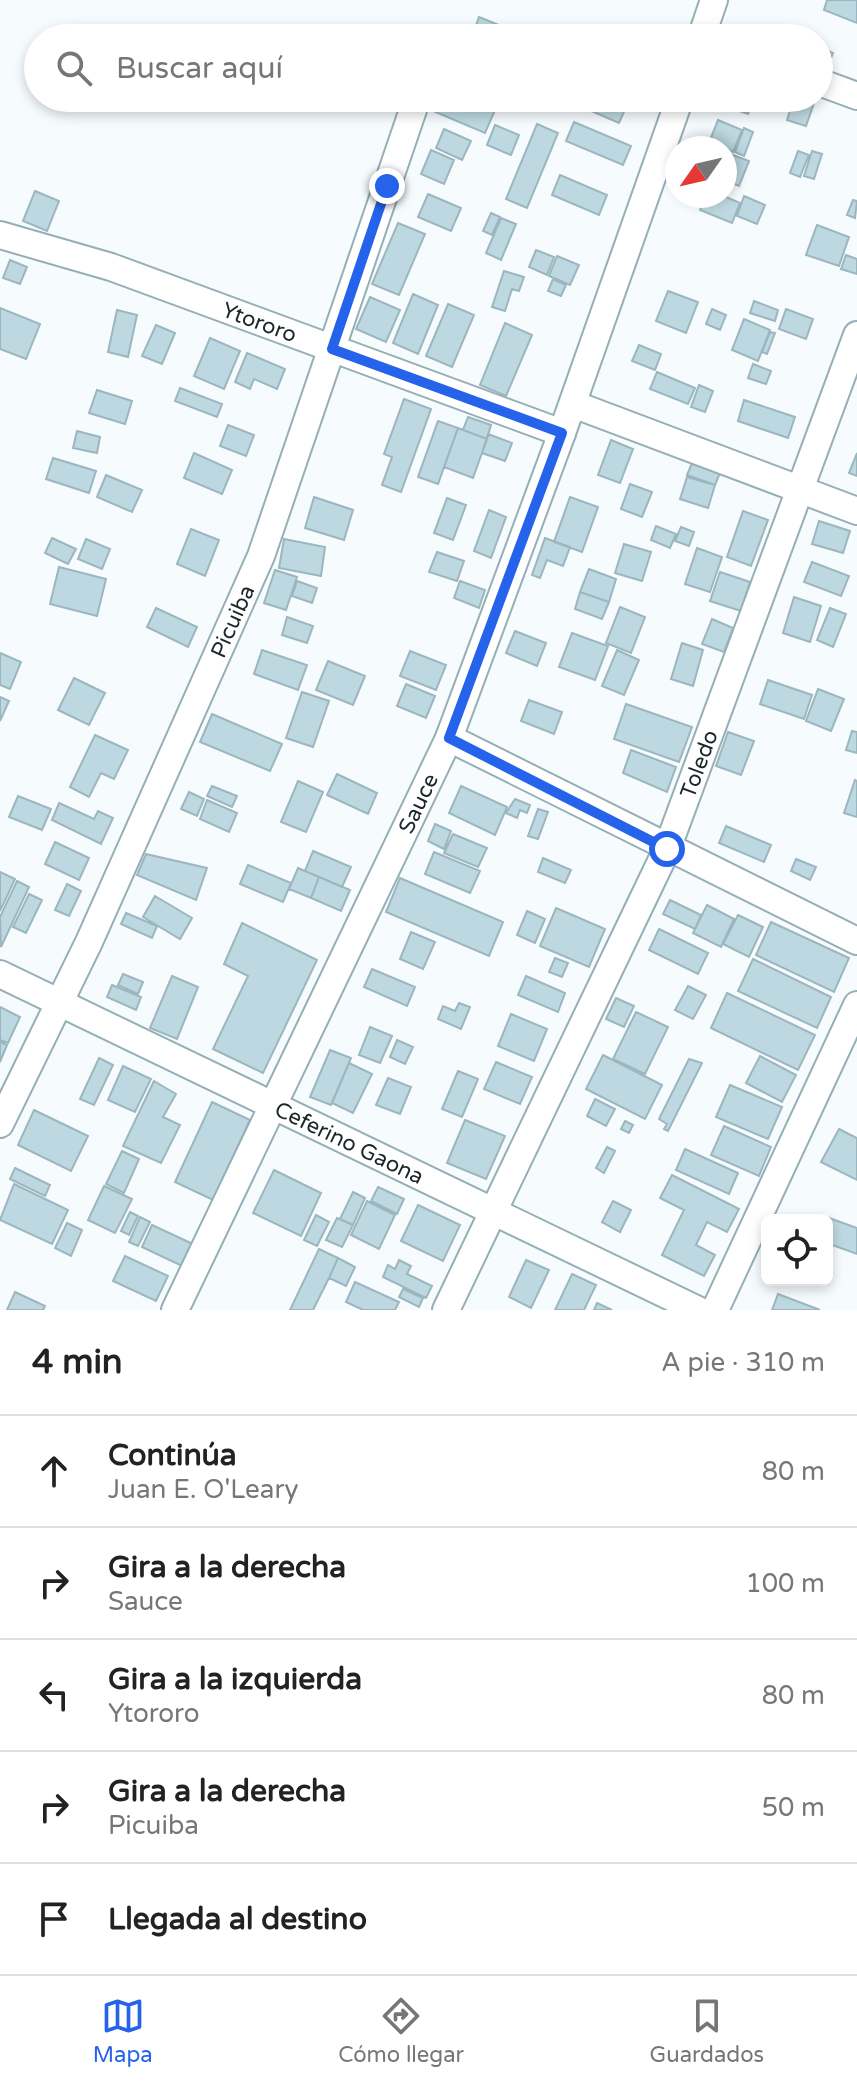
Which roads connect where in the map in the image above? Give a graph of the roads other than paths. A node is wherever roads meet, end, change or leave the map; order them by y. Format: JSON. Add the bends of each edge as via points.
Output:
{"nodes":[{"id":1,"x":714,"y":0,"type":"edge"},
{"id":2,"x":706,"y":24,"type":"edge"},
{"id":3,"x":833,"y":87,"type":"edge"},
{"id":4,"x":857,"y":96,"type":"edge"},
{"id":5,"x":412,"y":112,"type":"edge"},
{"id":6,"x":675,"y":112,"type":"edge"},
{"id":7,"x":0,"y":235,"type":"edge"},
{"id":8,"x":857,"y":335,"type":"edge"},
{"id":9,"x":332,"y":349,"type":"junction"},
{"id":10,"x":573,"y":404,"type":"junction"},
{"id":11,"x":562,"y":433,"type":"junction"},
{"id":12,"x":800,"y":489,"type":"junction"},
{"id":13,"x":857,"y":511,"type":"edge"},
{"id":14,"x":449,"y":738,"type":"junction"},
{"id":15,"x":667,"y":849,"type":"junction"},
{"id":16,"x":857,"y":941,"type":"edge"},
{"id":17,"x":0,"y":974,"type":"edge"},
{"id":18,"x":59,"y":1004,"type":"junction"},
{"id":19,"x":857,"y":1005,"type":"edge"},
{"id":20,"x":273,"y":1103,"type":"junction"},
{"id":21,"x":0,"y":1124,"type":"edge"},
{"id":22,"x":493,"y":1212,"type":"junction"},
{"id":23,"x":175,"y":1310,"type":"edge"},
{"id":24,"x":446,"y":1310,"type":"edge"},
{"id":25,"x":698,"y":1310,"type":"edge"},
{"id":26,"x":715,"y":1310,"type":"edge"}],
"edges":[{"from":1,"to":2,"type":"street"},
{"from":3,"to":4,"type":"street"},
{"from":5,"to":9,"type":"street","name":"Picuiba"},
{"from":6,"to":10,"type":"street","name":"Sauce"},
{"from":7,"to":9,"type":"street","name":"Ytororo","via":[[111,267]]},
{"from":8,"to":12,"type":"street","name":"Toledo"},
{"from":9,"to":11,"type":"street","name":"Ytororo"},
{"from":9,"to":18,"type":"street","name":"Picuiba","via":[[261,556]]},
{"from":10,"to":11,"type":"street","name":"Sauce"},
{"from":10,"to":12,"type":"street"},
{"from":11,"to":14,"type":"street","name":"Sauce"},
{"from":12,"to":13,"type":"street"},
{"from":12,"to":15,"type":"street","name":"Toledo"},
{"from":14,"to":15,"type":"street"},
{"from":14,"to":20,"type":"street","name":"Sauce"},
{"from":15,"to":16,"type":"street"},
{"from":15,"to":22,"type":"street","name":"Toledo"},
{"from":17,"to":18,"type":"street","name":"Ceferino Gaona"},
{"from":18,"to":20,"type":"street","name":"Ceferino Gaona"},
{"from":18,"to":21,"type":"street","name":"Picuiba"},
{"from":19,"to":26,"type":"street"},
{"from":20,"to":22,"type":"street","name":"Ceferino Gaona"},
{"from":20,"to":23,"type":"street","name":"Sauce"},
{"from":22,"to":24,"type":"street","name":"Toledo"},
{"from":22,"to":25,"type":"street","name":"Ceferino Gaona"}]}
